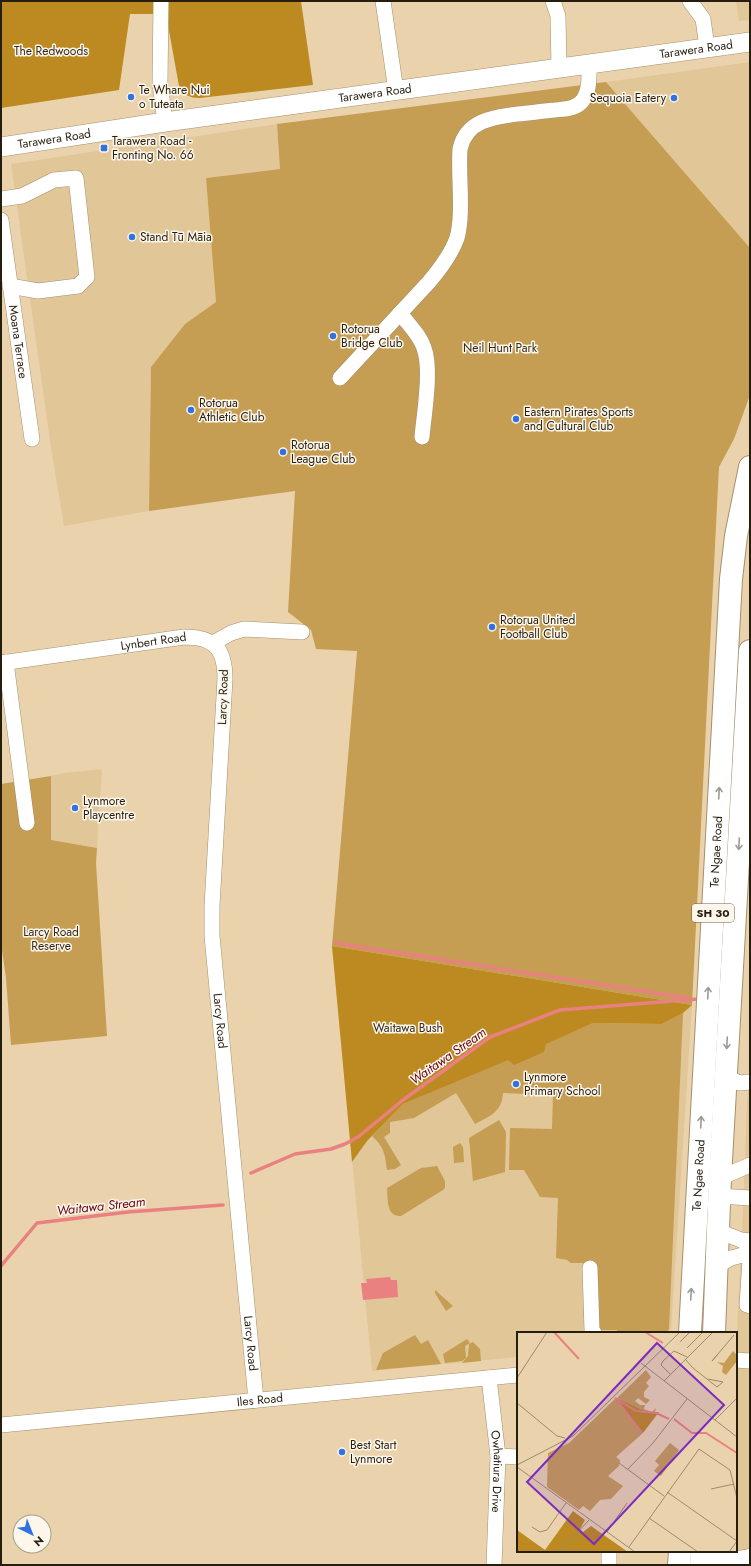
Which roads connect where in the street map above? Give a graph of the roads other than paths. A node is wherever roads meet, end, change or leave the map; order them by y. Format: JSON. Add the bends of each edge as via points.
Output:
{"nodes":[{"id":1,"x":161,"y":1,"type":"edge"},
{"id":2,"x":383,"y":1,"type":"edge"},
{"id":3,"x":553,"y":1,"type":"edge"},
{"id":4,"x":690,"y":1,"type":"edge"},
{"id":5,"x":750,"y":42,"type":"edge"},
{"id":6,"x":707,"y":47,"type":"junction"},
{"id":7,"x":589,"y":65,"type":"junction"},
{"id":8,"x":559,"y":69,"type":"junction"},
{"id":9,"x":396,"y":91,"type":"junction"},
{"id":10,"x":165,"y":122,"type":"junction"},
{"id":11,"x":1,"y":147,"type":"edge"},
{"id":12,"x":1,"y":199,"type":"edge"},
{"id":13,"x":1,"y":220,"type":"edge"},
{"id":14,"x":10,"y":286,"type":"junction"},
{"id":15,"x":400,"y":314,"type":"junction"},
{"id":16,"x":340,"y":378,"type":"dead end"},
{"id":17,"x":422,"y":437,"type":"dead end"},
{"id":18,"x":32,"y":439,"type":"dead end"},
{"id":19,"x":750,"y":467,"type":"edge"},
{"id":20,"x":302,"y":632,"type":"dead end"},
{"id":21,"x":213,"y":643,"type":"junction"},
{"id":22,"x":750,"y":651,"type":"edge"},
{"id":23,"x":4,"y":662,"type":"edge"},
{"id":24,"x":27,"y":823,"type":"dead end"},
{"id":25,"x":725,"y":1076,"type":"junction"},
{"id":26,"x":750,"y":1082,"type":"edge"},
{"id":27,"x":750,"y":1165,"type":"edge"},
{"id":28,"x":720,"y":1187,"type":"junction"},
{"id":29,"x":750,"y":1198,"type":"edge"},
{"id":30,"x":718,"y":1231,"type":"junction"},
{"id":31,"x":750,"y":1241,"type":"edge"},
{"id":32,"x":750,"y":1246,"type":"edge"},
{"id":33,"x":750,"y":1259,"type":"edge"},
{"id":34,"x":716,"y":1266,"type":"junction"},
{"id":35,"x":590,"y":1268,"type":"dead end"},
{"id":36,"x":750,"y":1306,"type":"edge"},
{"id":37,"x":593,"y":1332,"type":"edge"},
{"id":38,"x":690,"y":1332,"type":"edge"},
{"id":39,"x":714,"y":1332,"type":"edge"},
{"id":40,"x":737,"y":1360,"type":"edge"},
{"id":41,"x":750,"y":1361,"type":"edge"},
{"id":42,"x":517,"y":1375,"type":"edge"},
{"id":43,"x":489,"y":1378,"type":"junction"},
{"id":44,"x":256,"y":1400,"type":"junction"},
{"id":45,"x":1,"y":1425,"type":"edge"},
{"id":46,"x":498,"y":1456,"type":"junction"},
{"id":47,"x":517,"y":1457,"type":"edge"},
{"id":48,"x":610,"y":1552,"type":"edge"},
{"id":49,"x":680,"y":1552,"type":"edge"},
{"id":50,"x":750,"y":1556,"type":"edge"},
{"id":51,"x":701,"y":1558,"type":"edge"},
{"id":52,"x":494,"y":1565,"type":"edge"},
{"id":53,"x":609,"y":1565,"type":"edge"},
{"id":54,"x":680,"y":1565,"type":"edge"}],
"edges":[{"from":1,"to":10,"type":"street","via":[[160,84]]},
{"from":2,"to":9,"type":"street"},
{"from":3,"to":8,"type":"street","via":[[558,16]]},
{"from":4,"to":6,"type":"street","via":[[703,19]]},
{"from":5,"to":6,"type":"main road","name":"Tarawera Road"},
{"from":6,"to":7,"type":"main road","name":"Tarawera Road"},
{"from":7,"to":8,"type":"main road","name":"Tarawera Road"},
{"from":7,"to":15,"type":"street","via":[[586,94],[575,106],[490,118],[476,124],[469,131],[460,149],[459,224],[455,243],[441,268]]},
{"from":8,"to":9,"type":"main road","name":"Tarawera Road"},
{"from":9,"to":10,"type":"main road","name":"Tarawera Road"},
{"from":10,"to":11,"type":"main road","name":"Tarawera Road"},
{"from":12,"to":14,"type":"street","via":[[22,196],[54,180],[76,178],[87,277],[78,286],[38,291]]},
{"from":13,"to":14,"type":"street","name":"Moana Terrace"},
{"from":14,"to":18,"type":"street","name":"Moana Terrace"},
{"from":15,"to":16,"type":"street"},
{"from":15,"to":17,"type":"street","via":[[415,331],[424,348],[428,366]]},
{"from":38,"to":19,"type":"highway","name":"Te Ngae Road","number":"SH 30","one_way":true,"via":[[731,579],[736,536]]},
{"from":20,"to":21,"type":"street","via":[[244,629]]},
{"from":21,"to":23,"type":"street","name":"Lynbert Road","via":[[198,637],[184,637]]},
{"from":21,"to":44,"type":"street","name":"Larcy Road","via":[[222,654],[225,674],[212,936]]},
{"from":22,"to":25,"type":"highway","name":"Te Ngae Road","number":"SH 30","one_way":true},
{"from":23,"to":24,"type":"street"},
{"from":25,"to":26,"type":"street","via":[[739,1083]]},
{"from":25,"to":28,"type":"highway","name":"Te Ngae Road","number":"SH 30"},
{"from":27,"to":28,"type":"street"},
{"from":28,"to":29,"type":"street"},
{"from":28,"to":30,"type":"highway","name":"Te Ngae Road","number":"SH 30"},
{"from":30,"to":31,"type":"street"},
{"from":30,"to":34,"type":"highway","name":"Te Ngae Road","number":"SH 30"},
{"from":32,"to":34,"type":"street","via":[[743,1255]]},
{"from":33,"to":36,"type":"street","via":[[747,1305]]},
{"from":34,"to":39,"type":"highway","name":"Te Ngae Road","number":"SH 30"},
{"from":35,"to":37,"type":"street"},
{"from":40,"to":41,"type":"street"},
{"from":42,"to":43,"type":"street","name":"Iles Road"},
{"from":43,"to":44,"type":"street","name":"Iles Road"},
{"from":43,"to":46,"type":"street","name":"Owhatiura Drive"},
{"from":44,"to":45,"type":"street","name":"Iles Road"},
{"from":46,"to":47,"type":"street"},
{"from":46,"to":52,"type":"street","name":"Owhatiura Drive"},
{"from":48,"to":53,"type":"street"},
{"from":49,"to":54,"type":"highway"},
{"from":50,"to":51,"type":"street","via":[[734,1559]]}]}
